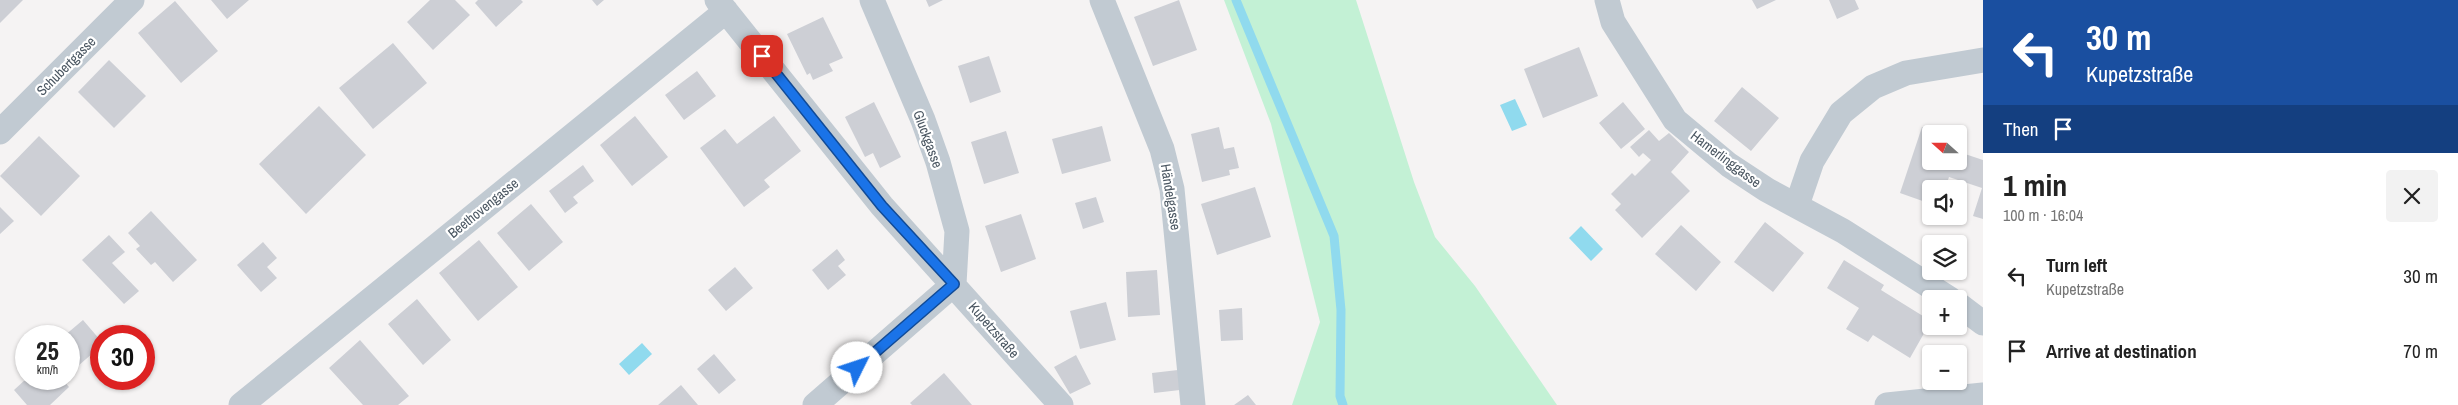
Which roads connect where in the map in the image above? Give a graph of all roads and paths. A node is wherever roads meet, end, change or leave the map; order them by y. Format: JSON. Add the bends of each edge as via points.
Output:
{"nodes":[{"id":1,"x":132,"y":0,"type":"edge"},
{"id":2,"x":872,"y":0,"type":"edge"},
{"id":3,"x":1102,"y":0,"type":"edge"},
{"id":4,"x":1607,"y":0,"type":"edge"},
{"id":5,"x":722,"y":5,"type":"edge"},
{"id":6,"x":1983,"y":60,"type":"edge"},
{"id":7,"x":0,"y":132,"type":"edge"},
{"id":8,"x":1797,"y":205,"type":"junction"},
{"id":9,"x":954,"y":284,"type":"junction"},
{"id":10,"x":1935,"y":290,"type":"edge"},
{"id":11,"x":1967,"y":312,"type":"edge"},
{"id":12,"x":1983,"y":323,"type":"edge"},
{"id":13,"x":1983,"y":395,"type":"edge"},
{"id":14,"x":241,"y":405,"type":"edge"},
{"id":15,"x":815,"y":405,"type":"edge"},
{"id":16,"x":1061,"y":405,"type":"edge"},
{"id":17,"x":1194,"y":405,"type":"edge"},
{"id":18,"x":1887,"y":405,"type":"edge"}],
"edges":[{"from":1,"to":7,"type":"street","name":"Schubertgasse"},
{"from":2,"to":9,"type":"street","name":"Gluckgasse","via":[[938,162],[957,231]]},
{"from":3,"to":17,"type":"street","name":"Händelgasse","via":[[1162,149],[1172,189]]},
{"from":4,"to":8,"type":"street","name":"Hamerlinggasse","via":[[1613,22],[1675,120],[1729,165]]},
{"from":5,"to":9,"type":"street","name":"Kupetzstraße","via":[[882,206]]},
{"from":5,"to":14,"type":"street","name":"Beethovengasse"},
{"from":6,"to":8,"type":"street","via":[[1906,73],[1873,87],[1841,113],[1812,161]]},
{"from":8,"to":10,"type":"street","name":"Hamerlinggasse"},
{"from":9,"to":15,"type":"street"},
{"from":9,"to":16,"type":"street","name":"Kupetzstraße"},
{"from":11,"to":12,"type":"street"},
{"from":13,"to":18,"type":"street"}]}
